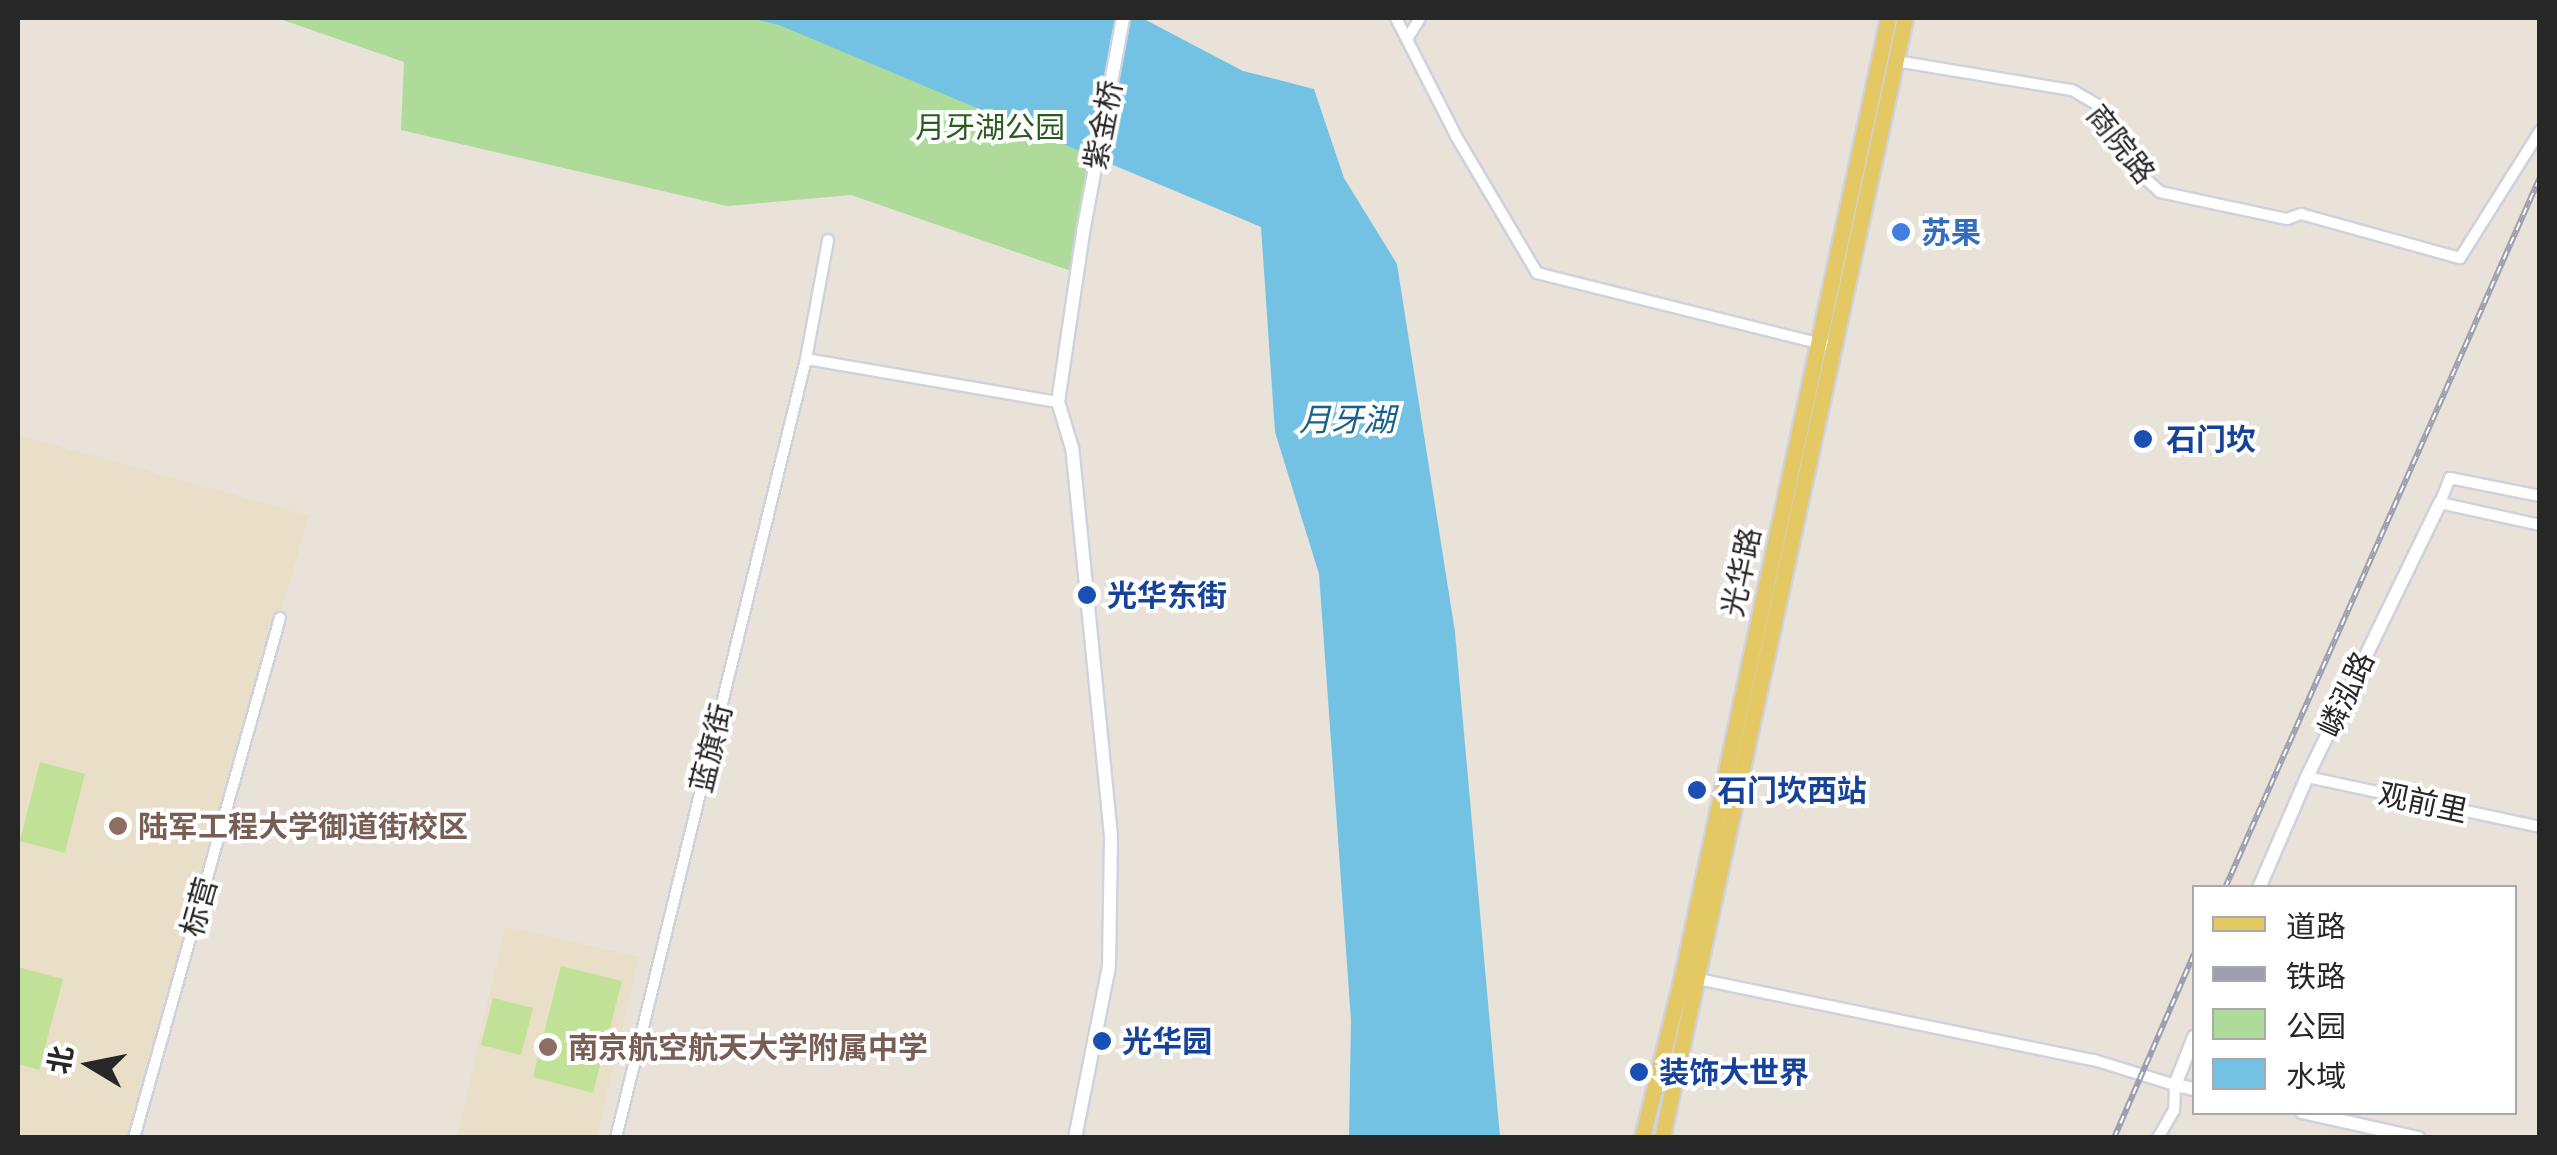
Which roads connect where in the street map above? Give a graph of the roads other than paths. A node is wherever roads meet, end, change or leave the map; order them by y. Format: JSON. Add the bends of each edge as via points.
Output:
{"nodes":[{"id":1,"x":1124,"y":18,"type":"edge"},
{"id":2,"x":1396,"y":18,"type":"edge"},
{"id":3,"x":1420,"y":18,"type":"edge"},
{"id":4,"x":1888,"y":18,"type":"edge"},
{"id":5,"x":1906,"y":18,"type":"edge"},
{"id":6,"x":1407,"y":39,"type":"junction"},
{"id":7,"x":1896,"y":61,"type":"junction"},
{"id":8,"x":2540,"y":132,"type":"edge"},
{"id":9,"x":828,"y":240,"type":"dead end"},
{"id":10,"x":1827,"y":344,"type":"junction"},
{"id":11,"x":806,"y":359,"type":"junction"},
{"id":12,"x":1058,"y":402,"type":"junction"},
{"id":13,"x":2540,"y":496,"type":"edge"},
{"id":14,"x":2440,"y":503,"type":"junction"},
{"id":15,"x":2540,"y":525,"type":"edge"},
{"id":16,"x":280,"y":618,"type":"dead end"},
{"id":17,"x":2307,"y":778,"type":"junction"},
{"id":18,"x":2540,"y":827,"type":"edge"},
{"id":19,"x":2260,"y":885,"type":"edge"},
{"id":20,"x":1690,"y":977,"type":"junction"},
{"id":21,"x":2192,"y":1042,"type":"edge"},
{"id":22,"x":2175,"y":1085,"type":"junction"},
{"id":23,"x":2192,"y":1089,"type":"edge"},
{"id":24,"x":2315,"y":1115,"type":"edge"},
{"id":25,"x":134,"y":1138,"type":"edge"},
{"id":26,"x":616,"y":1138,"type":"edge"},
{"id":27,"x":1075,"y":1138,"type":"edge"},
{"id":28,"x":1642,"y":1138,"type":"edge"},
{"id":29,"x":1662,"y":1138,"type":"edge"},
{"id":30,"x":2158,"y":1138,"type":"edge"},
{"id":31,"x":2418,"y":1138,"type":"edge"}],
"edges":[{"from":1,"to":12,"type":"street","name":"紫金桥"},
{"from":2,"to":6,"type":"street"},
{"from":3,"to":6,"type":"street"},
{"from":4,"to":10,"type":"main road","name":"光华路"},
{"from":5,"to":7,"type":"main road","name":"光华路"},
{"from":6,"to":10,"type":"street","via":[[1537,272]]},
{"from":7,"to":8,"type":"street","name":"商院路","via":[[2072,90],[2096,104],[2137,171],[2160,192],[2287,219],[2300,214],[2460,258]]},
{"from":7,"to":10,"type":"main road","name":"光华路"},
{"from":9,"to":11,"type":"street","name":"蓝旗街"},
{"from":10,"to":20,"type":"main road","name":"光华路"},
{"from":11,"to":12,"type":"street"},
{"from":11,"to":26,"type":"street","name":"蓝旗街"},
{"from":12,"to":27,"type":"street","via":[[1072,448],[1111,836],[1109,966]]},
{"from":13,"to":14,"type":"street","via":[[2450,478]]},
{"from":14,"to":15,"type":"street"},
{"from":14,"to":17,"type":"street","name":"嶙泓路"},
{"from":16,"to":25,"type":"street","name":"标营"},
{"from":17,"to":18,"type":"street","name":"观前里"},
{"from":17,"to":19,"type":"street","name":"嶙泓路"},
{"from":20,"to":22,"type":"street","via":[[2094,1060]]},
{"from":20,"to":28,"type":"main road","name":"光华路"},
{"from":20,"to":29,"type":"main road","name":"光华路"},
{"from":21,"to":22,"type":"street"},
{"from":22,"to":23,"type":"street"},
{"from":22,"to":30,"type":"street","via":[[2174,1110]]},
{"from":24,"to":31,"type":"street"}]}
